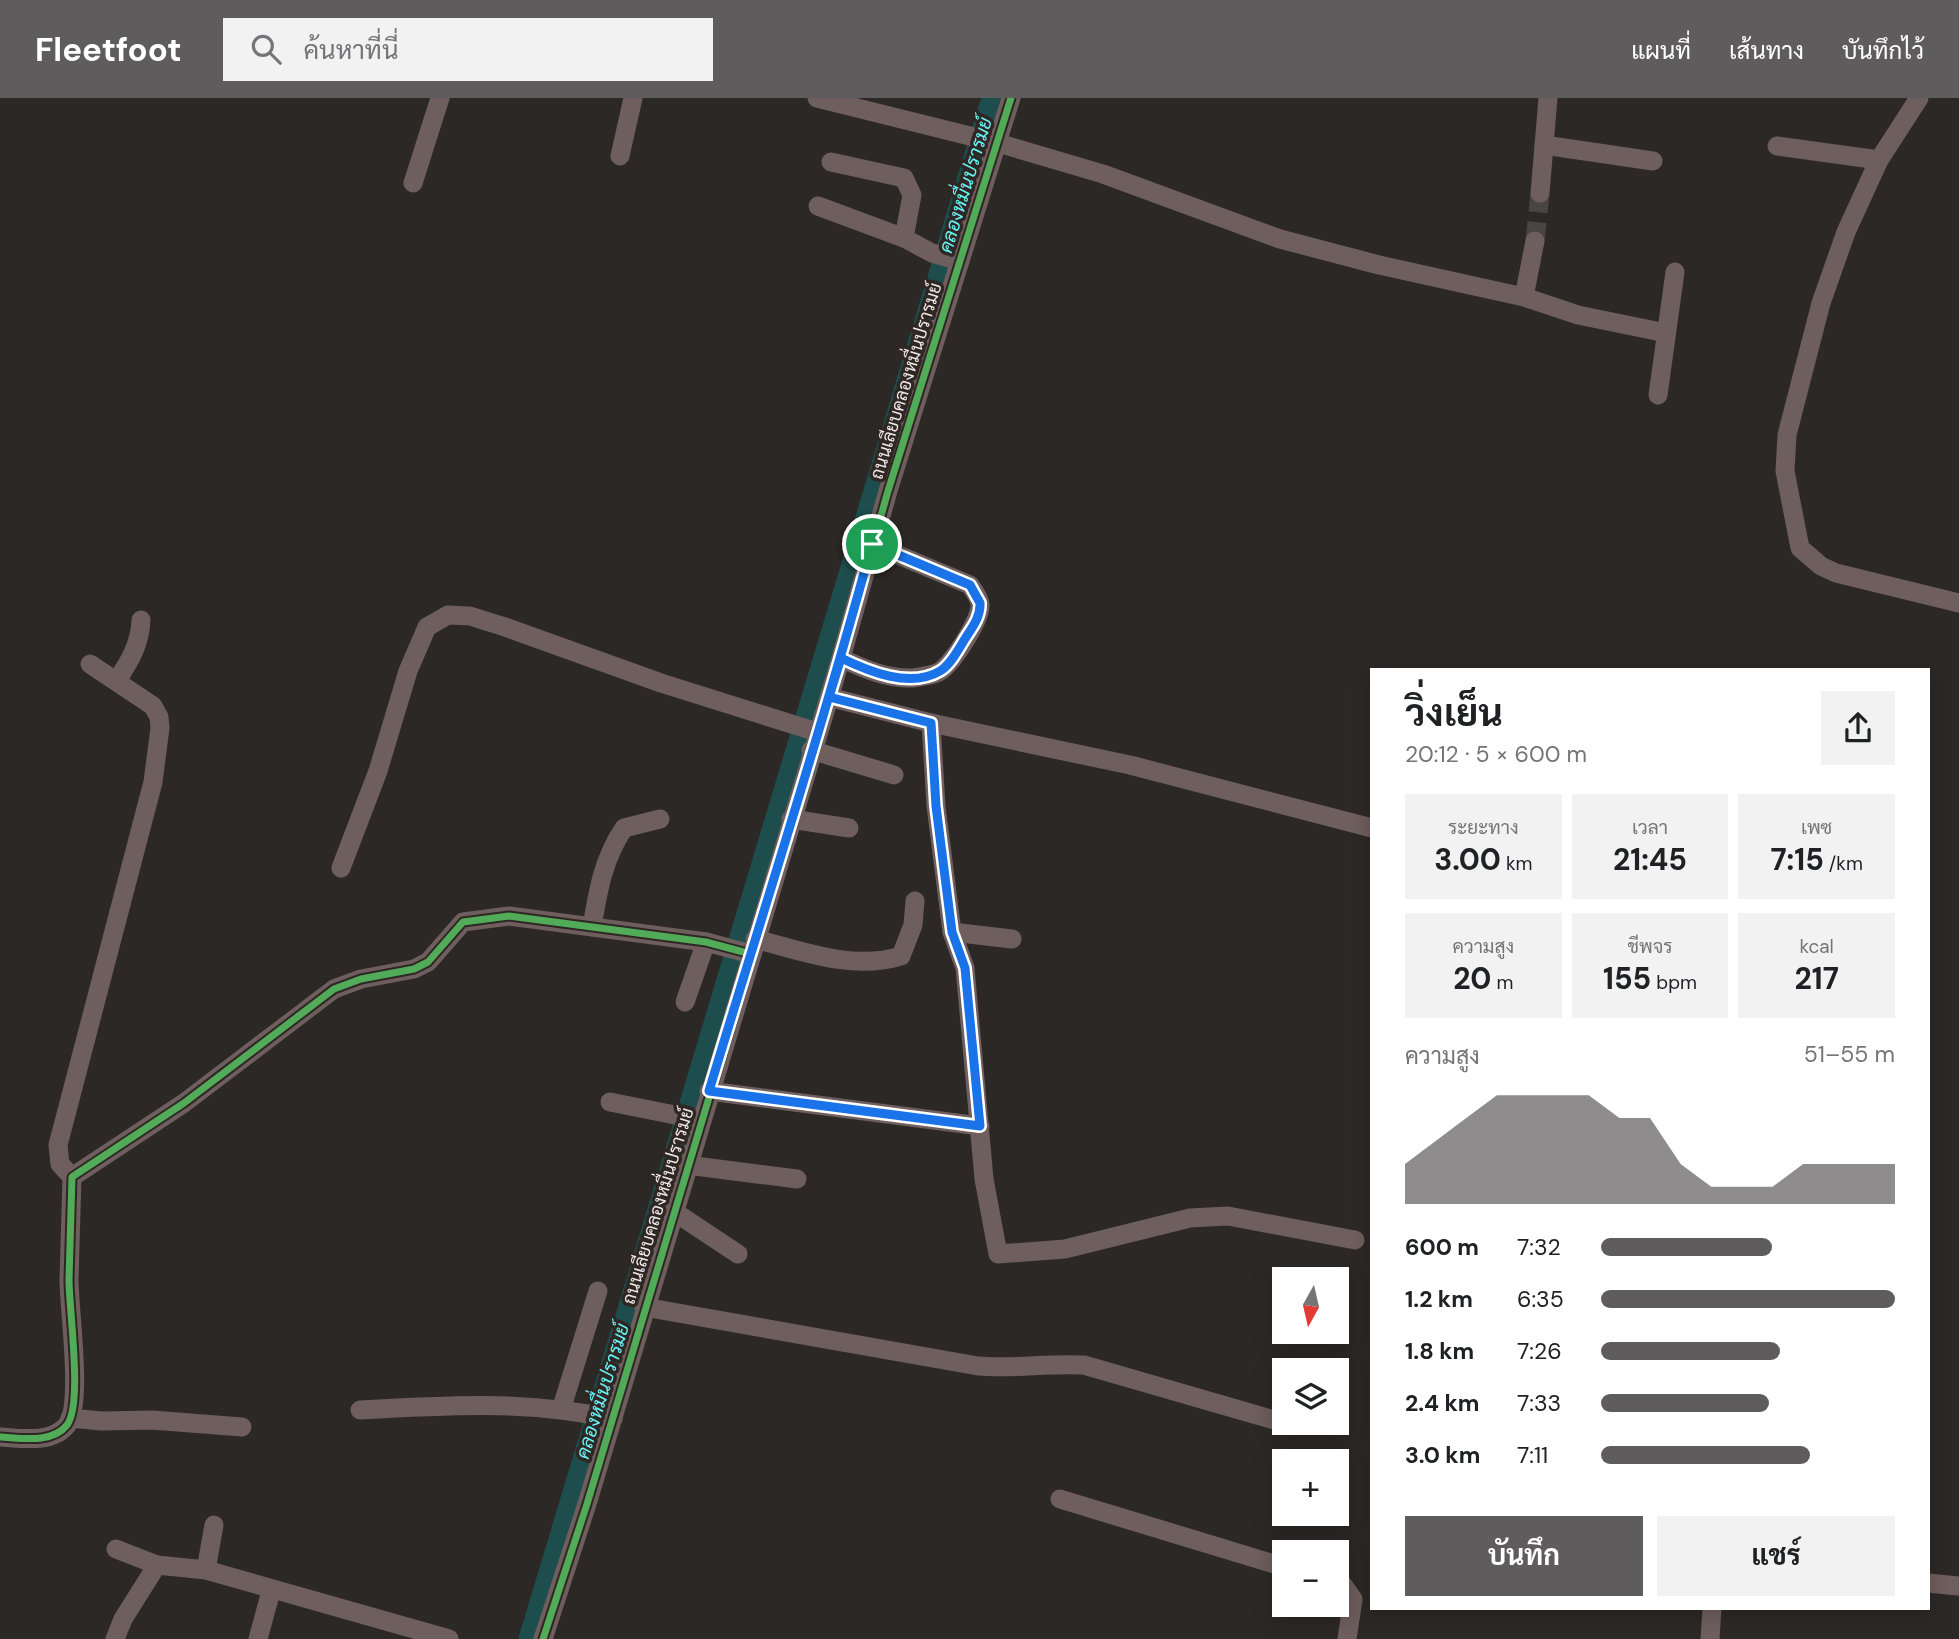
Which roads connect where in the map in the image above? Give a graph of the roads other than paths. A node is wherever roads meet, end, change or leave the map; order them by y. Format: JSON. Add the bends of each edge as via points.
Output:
{"nodes":[{"id":1,"x":440,"y":98,"type":"edge"},
{"id":2,"x":633,"y":98,"type":"edge"},
{"id":3,"x":817,"y":98,"type":"edge"},
{"id":4,"x":1011,"y":98,"type":"edge"},
{"id":5,"x":1548,"y":98,"type":"edge"},
{"id":6,"x":1918,"y":98,"type":"edge"},
{"id":7,"x":991,"y":141,"type":"junction"},
{"id":8,"x":1544,"y":145,"type":"junction"},
{"id":9,"x":1777,"y":146,"type":"dead end"},
{"id":10,"x":621,"y":156,"type":"dead end"},
{"id":11,"x":1879,"y":160,"type":"junction"},
{"id":12,"x":1653,"y":161,"type":"dead end"},
{"id":13,"x":831,"y":162,"type":"dead end"},
{"id":14,"x":414,"y":183,"type":"dead end"},
{"id":15,"x":1540,"y":193,"type":"tunnel mouth"},
{"id":16,"x":818,"y":206,"type":"dead end"},
{"id":17,"x":904,"y":238,"type":"junction"},
{"id":18,"x":1535,"y":241,"type":"tunnel mouth"},
{"id":19,"x":947,"y":257,"type":"junction"},
{"id":20,"x":1675,"y":272,"type":"dead end"},
{"id":21,"x":1524,"y":297,"type":"junction"},
{"id":22,"x":1666,"y":333,"type":"junction"},
{"id":23,"x":1658,"y":395,"type":"dead end"},
{"id":24,"x":872,"y":544,"type":"junction"},
{"id":25,"x":1959,"y":603,"type":"edge"},
{"id":26,"x":141,"y":620,"type":"dead end"},
{"id":27,"x":841,"y":658,"type":"junction"},
{"id":28,"x":90,"y":664,"type":"dead end"},
{"id":29,"x":117,"y":680,"type":"junction"},
{"id":30,"x":829,"y":697,"type":"junction"},
{"id":31,"x":931,"y":723,"type":"junction"},
{"id":32,"x":805,"y":733,"type":"junction"},
{"id":33,"x":894,"y":775,"type":"dead end"},
{"id":34,"x":660,"y":819,"type":"dead end"},
{"id":35,"x":791,"y":819,"type":"junction"},
{"id":36,"x":1370,"y":827,"type":"edge"},
{"id":37,"x":849,"y":828,"type":"dead end"},
{"id":38,"x":341,"y":868,"type":"dead end"},
{"id":39,"x":915,"y":901,"type":"dead end"},
{"id":40,"x":592,"y":927,"type":"junction"},
{"id":41,"x":952,"y":932,"type":"junction"},
{"id":42,"x":1012,"y":939,"type":"dead end"},
{"id":43,"x":712,"y":943,"type":"junction"},
{"id":44,"x":749,"y":948,"type":"junction"},
{"id":45,"x":685,"y":1002,"type":"dead end"},
{"id":46,"x":709,"y":1091,"type":"junction"},
{"id":47,"x":610,"y":1102,"type":"dead end"},
{"id":48,"x":686,"y":1117,"type":"junction"},
{"id":49,"x":980,"y":1126,"type":"junction"},
{"id":50,"x":687,"y":1166,"type":"junction"},
{"id":51,"x":72,"y":1177,"type":"junction"},
{"id":52,"x":797,"y":1179,"type":"dead end"},
{"id":53,"x":673,"y":1211,"type":"junction"},
{"id":54,"x":1355,"y":1240,"type":"dead end"},
{"id":55,"x":738,"y":1254,"type":"dead end"},
{"id":56,"x":598,"y":1291,"type":"dead end"},
{"id":57,"x":644,"y":1307,"type":"junction"},
{"id":58,"x":360,"y":1410,"type":"dead end"},
{"id":59,"x":561,"y":1410,"type":"junction"},
{"id":60,"x":600,"y":1416,"type":"junction"},
{"id":61,"x":70,"y":1418,"type":"junction"},
{"id":62,"x":1272,"y":1419,"type":"edge"},
{"id":63,"x":242,"y":1427,"type":"dead end"},
{"id":64,"x":0,"y":1437,"type":"edge"},
{"id":65,"x":1060,"y":1499,"type":"dead end"},
{"id":66,"x":214,"y":1525,"type":"dead end"},
{"id":67,"x":116,"y":1549,"type":"dead end"},
{"id":68,"x":1272,"y":1563,"type":"edge"},
{"id":69,"x":157,"y":1565,"type":"junction"},
{"id":70,"x":206,"y":1570,"type":"junction"},
{"id":71,"x":1930,"y":1583,"type":"edge"},
{"id":72,"x":1958,"y":1586,"type":"edge"},
{"id":73,"x":271,"y":1591,"type":"junction"},
{"id":74,"x":1349,"y":1593,"type":"edge"},
{"id":75,"x":1712,"y":1610,"type":"edge"},
{"id":76,"x":115,"y":1639,"type":"edge"},
{"id":77,"x":258,"y":1639,"type":"edge"},
{"id":78,"x":449,"y":1639,"type":"edge"},
{"id":79,"x":542,"y":1639,"type":"edge"},
{"id":80,"x":1347,"y":1639,"type":"edge"},
{"id":81,"x":1710,"y":1639,"type":"edge"}],
"edges":[{"from":1,"to":14,"type":"street"},
{"from":2,"to":10,"type":"street"},
{"from":3,"to":7,"type":"street"},
{"from":4,"to":7,"type":"street","name":"ถนนเลียบคลองหมื่นปรารมย์"},
{"from":5,"to":8,"type":"street"},
{"from":6,"to":11,"type":"street"},
{"from":7,"to":19,"type":"street","name":"ถนนเลียบคลองหมื่นปรารมย์"},
{"from":7,"to":21,"type":"street","via":[[1103,173],[1280,239]]},
{"from":8,"to":12,"type":"street"},
{"from":8,"to":15,"type":"street"},
{"from":9,"to":11,"type":"street"},
{"from":11,"to":25,"type":"street","via":[[1842,243],[1801,375],[1787,435],[1785,471],[1791,512],[1800,548],[1821,566]]},
{"from":13,"to":17,"type":"street","via":[[904,178],[912,195]]},
{"from":16,"to":17,"type":"street"},
{"from":17,"to":19,"type":"street"},
{"from":18,"to":21,"type":"street"},
{"from":19,"to":24,"type":"street","name":"ถนนเลียบคลองหมื่นปรารมย์"},
{"from":20,"to":22,"type":"street"},
{"from":21,"to":22,"type":"street","via":[[1578,315]]},
{"from":22,"to":23,"type":"street"},
{"from":24,"to":27,"type":"street","name":"ถนนเลียบคลองหมื่นปรารมย์"},
{"from":24,"to":27,"type":"street","via":[[970,585],[981,609],[955,656],[940,672],[914,678],[892,676]]},
{"from":26,"to":29,"type":"street","via":[[131,659]]},
{"from":27,"to":30,"type":"street","name":"ถนนเลียบคลองหมื่นปรารมย์"},
{"from":28,"to":29,"type":"street"},
{"from":29,"to":51,"type":"street","via":[[153,706],[160,728],[153,782],[132,868],[58,1145],[60,1164]]},
{"from":30,"to":31,"type":"street"},
{"from":30,"to":32,"type":"street","name":"ถนนเลียบคลองหมื่นปรารมย์"},
{"from":31,"to":36,"type":"street","via":[[1130,765]]},
{"from":31,"to":41,"type":"street"},
{"from":32,"to":33,"type":"street"},
{"from":32,"to":35,"type":"street","name":"ถนนเลียบคลองหมื่นปรารมย์"},
{"from":32,"to":38,"type":"street","via":[[505,627],[448,615],[427,627],[408,671],[378,771]]},
{"from":34,"to":40,"type":"street","via":[[624,828],[613,845],[604,864]]},
{"from":35,"to":37,"type":"street"},
{"from":35,"to":44,"type":"street","name":"ถนนเลียบคลองหมื่นปรารมย์"},
{"from":39,"to":44,"type":"street","via":[[914,925],[901,956],[880,962]]},
{"from":40,"to":43,"type":"street"},
{"from":40,"to":51,"type":"street","via":[[509,916],[463,922],[428,962],[334,989],[184,1103]]},
{"from":41,"to":42,"type":"street"},
{"from":41,"to":49,"type":"street","via":[[965,968]]},
{"from":43,"to":44,"type":"street"},
{"from":43,"to":45,"type":"street"},
{"from":44,"to":46,"type":"street","name":"ถนนเลียบคลองหมื่นปรารมย์"},
{"from":46,"to":48,"type":"street","name":"ถนนเลียบคลองหมื่นปรารมย์"},
{"from":46,"to":49,"type":"street"},
{"from":47,"to":48,"type":"street"},
{"from":48,"to":50,"type":"street","name":"ถนนเลียบคลองหมื่นปรารมย์"},
{"from":49,"to":54,"type":"street","via":[[998,1254],[1065,1249],[1190,1218],[1228,1216]]},
{"from":50,"to":52,"type":"street"},
{"from":50,"to":53,"type":"street","name":"ถนนเลียบคลองหมื่นปรารมย์"},
{"from":51,"to":61,"type":"street","via":[[69,1284],[74,1367]]},
{"from":53,"to":55,"type":"street"},
{"from":53,"to":57,"type":"street","name":"ถนนเลียบคลองหมื่นปรารมย์"},
{"from":56,"to":59,"type":"street"},
{"from":57,"to":60,"type":"street","name":"ถนนเลียบคลองหมื่นปรารมย์"},
{"from":57,"to":62,"type":"street","via":[[978,1366],[1084,1365]]},
{"from":58,"to":59,"type":"street","via":[[470,1405]]},
{"from":59,"to":60,"type":"street"},
{"from":60,"to":79,"type":"street","name":"ถนนเลียบคลองหมื่นปรารมย์"},
{"from":61,"to":63,"type":"street"},
{"from":61,"to":64,"type":"street","via":[[66,1427],[52,1436]]},
{"from":65,"to":68,"type":"street"},
{"from":66,"to":70,"type":"street"},
{"from":67,"to":69,"type":"street"},
{"from":69,"to":70,"type":"street"},
{"from":69,"to":76,"type":"street","via":[[122,1619]]},
{"from":70,"to":73,"type":"street"},
{"from":71,"to":72,"type":"street"},
{"from":73,"to":77,"type":"street"},
{"from":73,"to":78,"type":"street"},
{"from":74,"to":80,"type":"street","via":[[1353,1599]]},
{"from":75,"to":81,"type":"street"}]}
